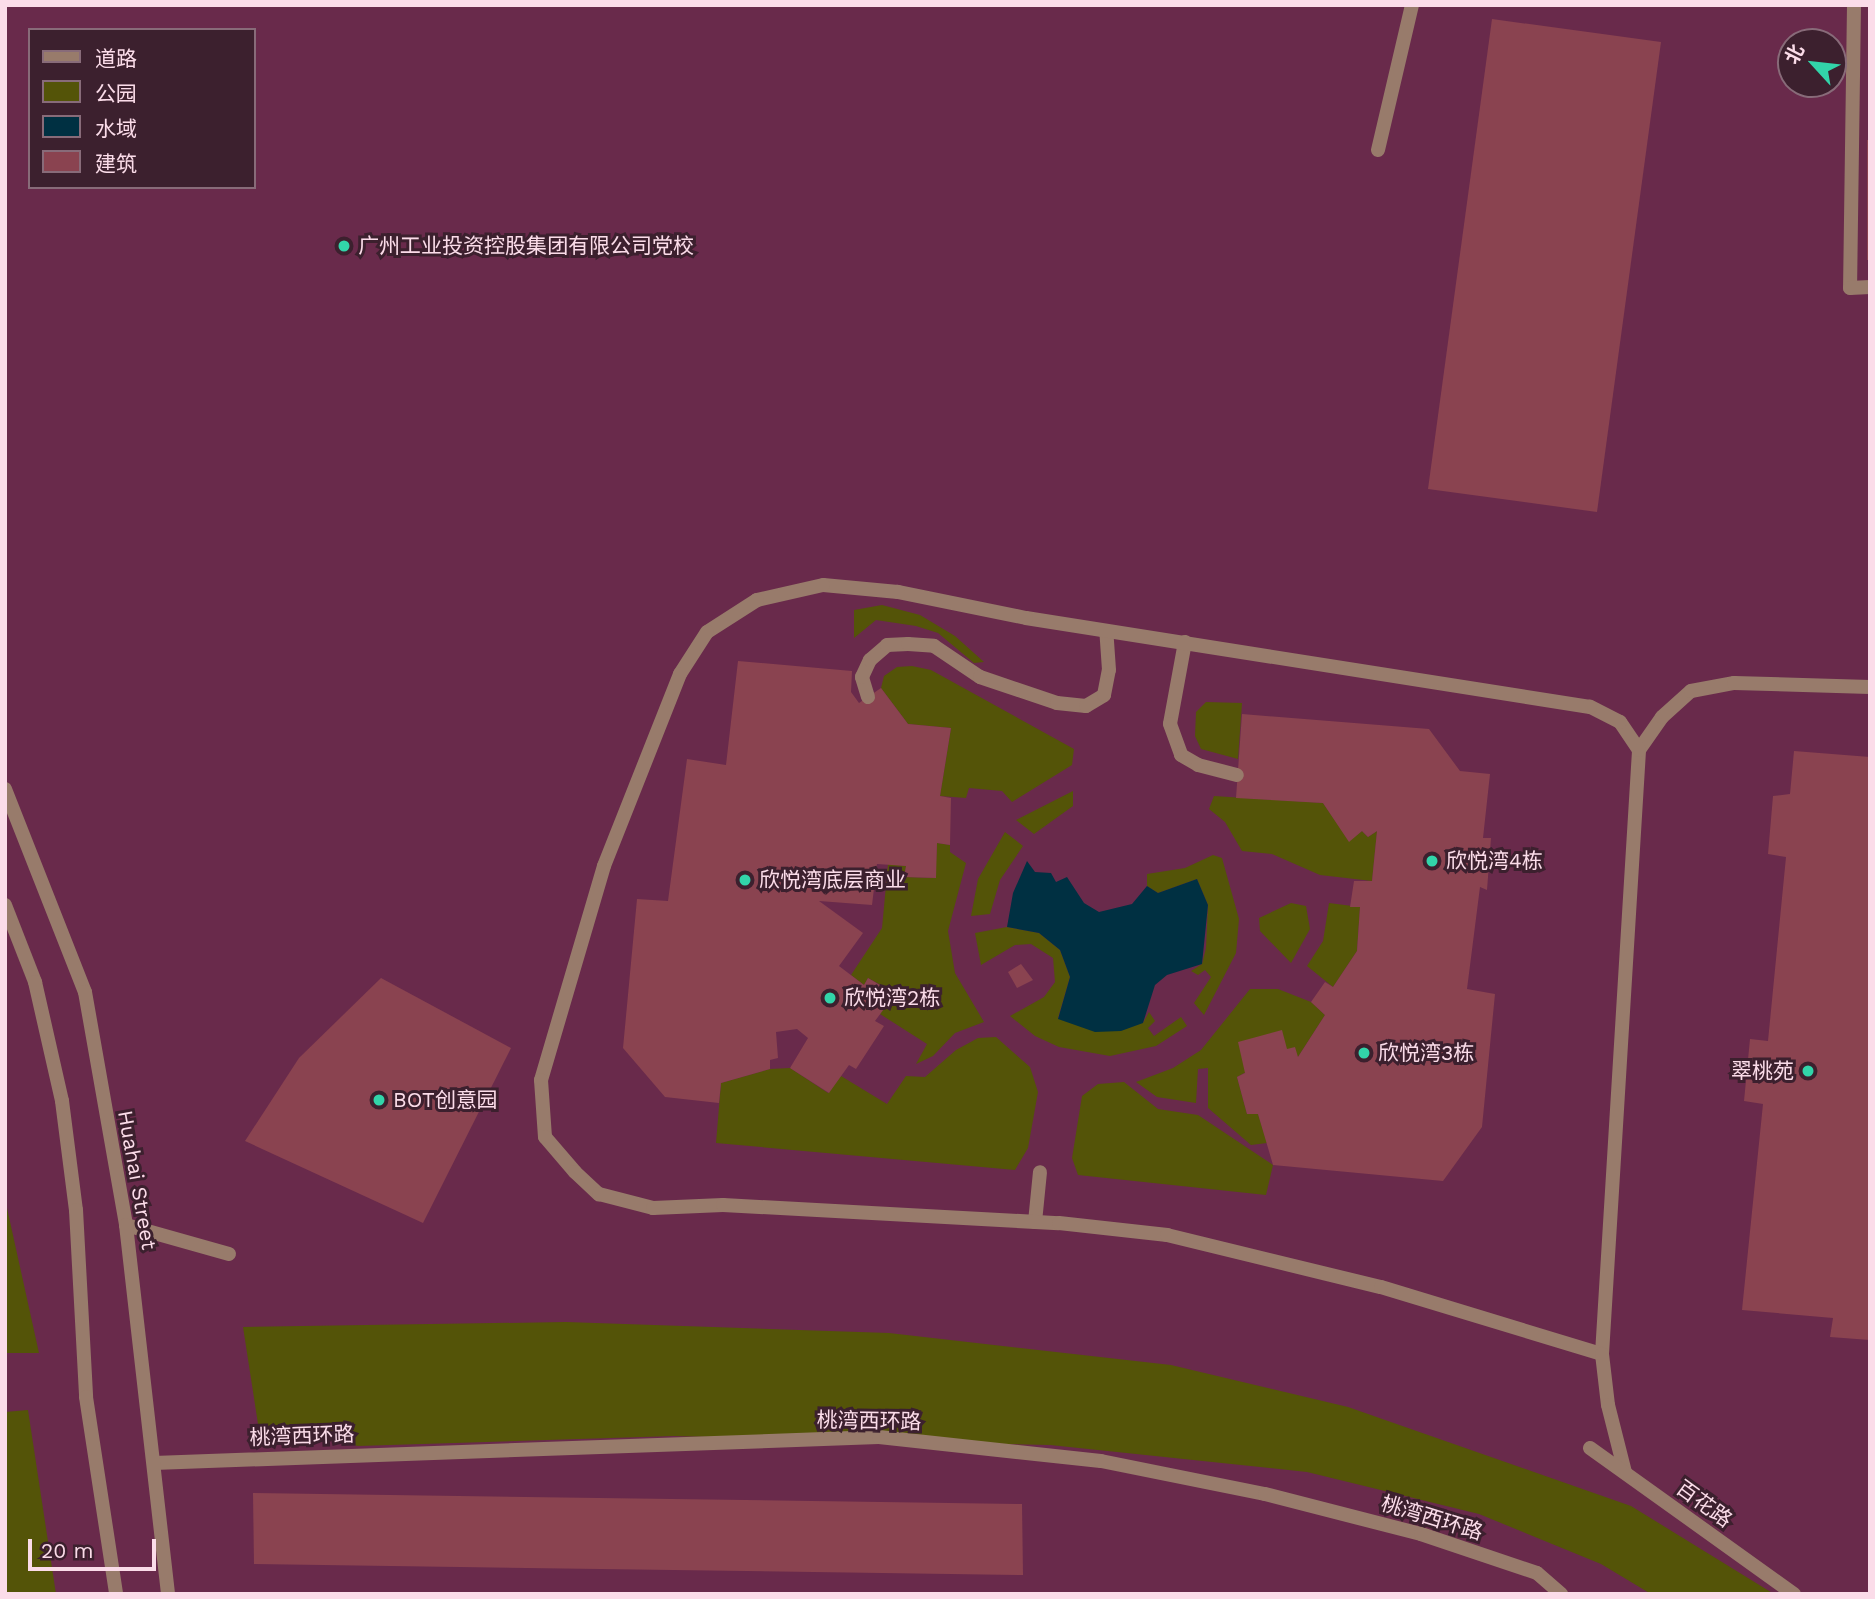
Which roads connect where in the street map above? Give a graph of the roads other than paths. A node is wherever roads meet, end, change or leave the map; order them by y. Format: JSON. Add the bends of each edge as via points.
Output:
{"nodes":[{"id":1,"x":1412,"y":5,"type":"edge"},
{"id":2,"x":1854,"y":5,"type":"edge"},
{"id":3,"x":1378,"y":150,"type":"dead end"},
{"id":4,"x":1870,"y":287,"type":"edge"},
{"id":5,"x":1105,"y":631,"type":"junction"},
{"id":6,"x":1185,"y":642,"type":"junction"},
{"id":7,"x":1870,"y":687,"type":"edge"},
{"id":8,"x":868,"y":697,"type":"dead end"},
{"id":9,"x":1639,"y":750,"type":"junction"},
{"id":10,"x":1237,"y":775,"type":"dead end"},
{"id":11,"x":5,"y":789,"type":"edge"},
{"id":12,"x":5,"y":905,"type":"edge"},
{"id":13,"x":1040,"y":1172,"type":"dead end"},
{"id":14,"x":1035,"y":1222,"type":"junction"},
{"id":15,"x":126,"y":1225,"type":"junction"},
{"id":16,"x":229,"y":1254,"type":"dead end"},
{"id":17,"x":1602,"y":1354,"type":"junction"},
{"id":18,"x":1590,"y":1448,"type":"dead end"},
{"id":19,"x":154,"y":1463,"type":"junction"},
{"id":20,"x":1625,"y":1472,"type":"junction"},
{"id":21,"x":116,"y":1594,"type":"edge"},
{"id":22,"x":169,"y":1594,"type":"edge"},
{"id":23,"x":1561,"y":1594,"type":"edge"},
{"id":24,"x":1794,"y":1594,"type":"edge"}],
"edges":[{"from":1,"to":3,"type":"street"},
{"from":2,"to":4,"type":"street","via":[[1850,288]]},
{"from":5,"to":6,"type":"street"},
{"from":5,"to":8,"type":"street","via":[[1109,670],[1104,695],[1086,706],[1057,703],[980,677],[934,646],[887,645],[870,660],[862,677]]},
{"from":5,"to":14,"type":"street","via":[[898,592],[823,585],[757,600],[707,632],[680,674],[604,866],[541,1080],[545,1137],[599,1194],[619,1200],[653,1208],[723,1205]]},
{"from":6,"to":9,"type":"street","via":[[1590,707],[1620,722]]},
{"from":6,"to":10,"type":"street","via":[[1170,724],[1181,755],[1198,765]]},
{"from":7,"to":9,"type":"street","via":[[1734,683],[1691,691],[1662,717]]},
{"from":9,"to":17,"type":"street"},
{"from":11,"to":15,"type":"street","name":"Huahai Street","via":[[85,992]]},
{"from":12,"to":21,"type":"street","via":[[35,982],[62,1101],[76,1210],[85,1386]]},
{"from":13,"to":14,"type":"street"},
{"from":14,"to":17,"type":"street","via":[[1167,1235],[1381,1287]]},
{"from":15,"to":16,"type":"street"},
{"from":15,"to":19,"type":"street","name":"Huahai Street"},
{"from":17,"to":20,"type":"street","via":[[1608,1405]]},
{"from":18,"to":20,"type":"street","name":"百花路"},
{"from":19,"to":22,"type":"street","name":"Huahai Street"},
{"from":19,"to":23,"type":"street","name":"桃湾西环路","via":[[878,1437],[1101,1461],[1265,1494],[1421,1534],[1537,1573]]},
{"from":20,"to":24,"type":"street","name":"百花路"}]}
